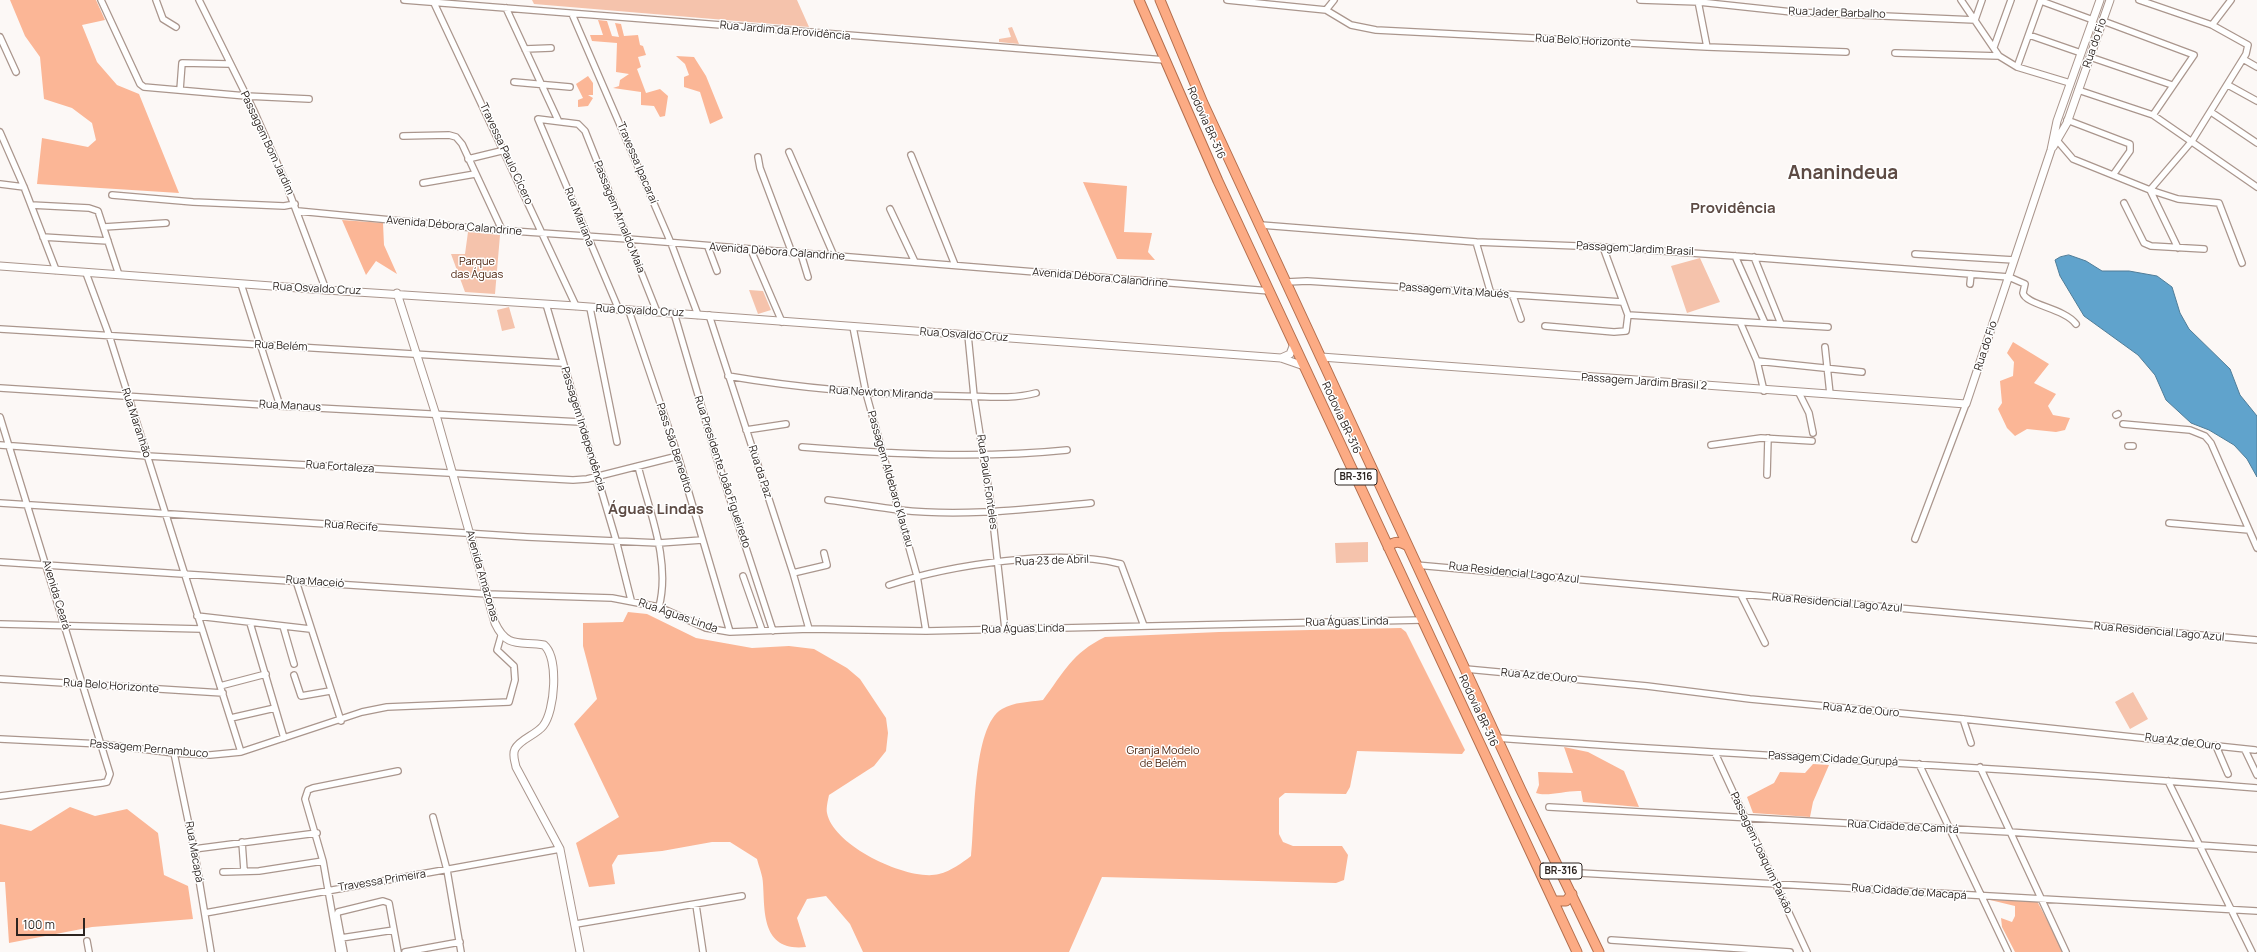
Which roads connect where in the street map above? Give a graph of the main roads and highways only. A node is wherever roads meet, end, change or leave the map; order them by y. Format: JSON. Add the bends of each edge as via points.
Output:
{"nodes":[{"id":1,"x":1139,"y":0,"type":"edge"},
{"id":2,"x":1160,"y":0,"type":"edge"},
{"id":3,"x":1395,"y":518,"type":"junction"},
{"id":4,"x":1378,"y":524,"type":"junction"},
{"id":5,"x":1408,"y":546,"type":"junction"},
{"id":6,"x":1388,"y":548,"type":"junction"},
{"id":7,"x":1572,"y":894,"type":"junction"},
{"id":8,"x":1554,"y":901,"type":"junction"},
{"id":9,"x":1578,"y":905,"type":"junction"},
{"id":10,"x":1560,"y":915,"type":"junction"},
{"id":11,"x":1577,"y":952,"type":"edge"},
{"id":12,"x":1599,"y":952,"type":"edge"}],
"edges":[{"from":1,"to":4,"type":"highway","name":"Rodovia BR-316","number":"BR-316"},
{"from":2,"to":3,"type":"highway","name":"Rodovia BR-316","number":"BR-316","via":[[1203,103]]},
{"from":3,"to":4,"type":"highway","via":[[1391,525]]},
{"from":3,"to":5,"type":"highway","name":"Rodovia BR-316","number":"BR-316"},
{"from":4,"to":6,"type":"highway","name":"Rodovia BR-316","number":"BR-316"},
{"from":5,"to":6,"type":"highway","via":[[1398,542],[1392,543]]},
{"from":5,"to":7,"type":"highway","name":"Rodovia BR-316","number":"BR-316"},
{"from":6,"to":8,"type":"highway","name":"Rodovia BR-316","number":"BR-316"},
{"from":7,"to":8,"type":"highway","via":[[1566,901]]},
{"from":7,"to":9,"type":"highway","number":"BR-316"},
{"from":8,"to":10,"type":"highway","name":"Rodovia BR-316","number":"BR-316"},
{"from":9,"to":10,"type":"highway","via":[[1566,907]]},
{"from":9,"to":12,"type":"highway","number":"BR-316"},
{"from":10,"to":11,"type":"highway","name":"Rodovia BR-316","number":"BR-316"}]}
